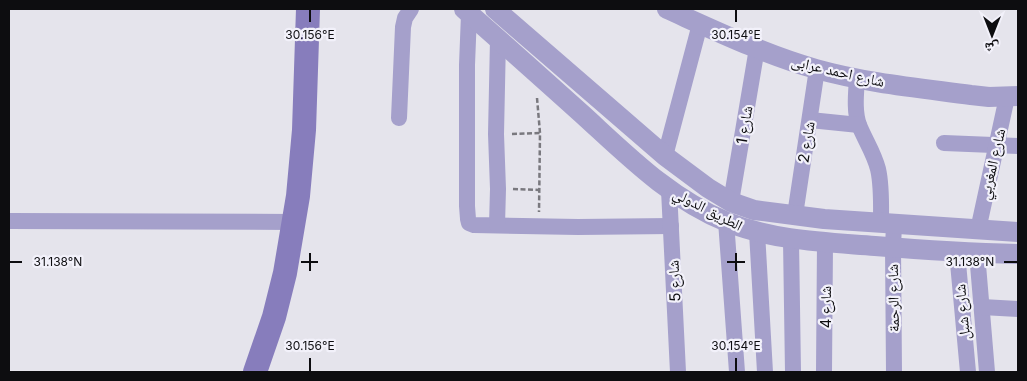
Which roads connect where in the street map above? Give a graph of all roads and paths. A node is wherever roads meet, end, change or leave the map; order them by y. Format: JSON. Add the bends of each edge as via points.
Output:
{"nodes":[{"id":1,"x":308,"y":9,"type":"edge"},
{"id":2,"x":411,"y":9,"type":"edge"},
{"id":3,"x":495,"y":9,"type":"edge"},
{"id":4,"x":667,"y":9,"type":"edge"},
{"id":5,"x":467,"y":11,"type":"edge"},
{"id":6,"x":700,"y":24,"type":"junction"},
{"id":7,"x":498,"y":39,"type":"junction"},
{"id":8,"x":757,"y":48,"type":"junction"},
{"id":9,"x":817,"y":69,"type":"junction"},
{"id":10,"x":535,"y":71,"type":"junction"},
{"id":11,"x":858,"y":78,"type":"junction"},
{"id":12,"x":1013,"y":97,"type":"edge"},
{"id":13,"x":399,"y":118,"type":"dead end"},
{"id":14,"x":810,"y":120,"type":"junction"},
{"id":15,"x":859,"y":125,"type":"junction"},
{"id":16,"x":540,"y":133,"type":"junction"},
{"id":17,"x":496,"y":134,"type":"junction"},
{"id":18,"x":944,"y":143,"type":"dead end"},
{"id":19,"x":997,"y":145,"type":"junction"},
{"id":20,"x":1018,"y":146,"type":"edge"},
{"id":21,"x":664,"y":156,"type":"junction"},
{"id":22,"x":498,"y":189,"type":"junction"},
{"id":23,"x":539,"y":190,"type":"junction"},
{"id":24,"x":669,"y":190,"type":"junction"},
{"id":25,"x":731,"y":202,"type":"junction"},
{"id":26,"x":795,"y":215,"type":"junction"},
{"id":27,"x":9,"y":221,"type":"edge"},
{"id":28,"x":294,"y":222,"type":"junction"},
{"id":29,"x":726,"y":222,"type":"junction"},
{"id":30,"x":888,"y":224,"type":"junction"},
{"id":31,"x":497,"y":225,"type":"junction"},
{"id":32,"x":539,"y":226,"type":"junction"},
{"id":33,"x":671,"y":226,"type":"junction"},
{"id":34,"x":978,"y":230,"type":"junction"},
{"id":35,"x":757,"y":232,"type":"junction"},
{"id":36,"x":1018,"y":232,"type":"edge"},
{"id":37,"x":791,"y":240,"type":"junction"},
{"id":38,"x":825,"y":242,"type":"junction"},
{"id":39,"x":893,"y":248,"type":"junction"},
{"id":40,"x":967,"y":253,"type":"junction"},
{"id":41,"x":1018,"y":254,"type":"edge"},
{"id":42,"x":982,"y":308,"type":"junction"},
{"id":43,"x":1018,"y":308,"type":"edge"},
{"id":44,"x":255,"y":372,"type":"edge"},
{"id":45,"x":678,"y":372,"type":"edge"},
{"id":46,"x":737,"y":372,"type":"edge"},
{"id":47,"x":765,"y":372,"type":"edge"},
{"id":48,"x":793,"y":372,"type":"edge"},
{"id":49,"x":824,"y":372,"type":"edge"},
{"id":50,"x":894,"y":372,"type":"edge"},
{"id":51,"x":968,"y":372,"type":"edge"},
{"id":52,"x":987,"y":372,"type":"edge"}],
"edges":[{"from":1,"to":28,"type":"main road","via":[[304,130]]},
{"from":2,"to":13,"type":"street","via":[[403,27]]},
{"from":3,"to":21,"type":"street","name":"الطريق الدولي"},
{"from":4,"to":6,"type":"street","name":"شارع احمد عرابى"},
{"from":5,"to":7,"type":"street","name":"الطريق الدولي"},
{"from":5,"to":31,"type":"street","via":[[468,219],[474,225]]},
{"from":6,"to":8,"type":"street","name":"شارع احمد عرابى"},
{"from":6,"to":21,"type":"street"},
{"from":7,"to":10,"type":"street","name":"الطريق الدولي"},
{"from":7,"to":17,"type":"street"},
{"from":8,"to":9,"type":"street","name":"شارع احمد عرابى"},
{"from":8,"to":25,"type":"street","name":"شارع 1"},
{"from":9,"to":11,"type":"street","name":"شارع احمد عرابى"},
{"from":9,"to":14,"type":"street","name":"شارع 2"},
{"from":10,"to":16,"type":"path"},
{"from":10,"to":24,"type":"street","name":"الطريق الدولي"},
{"from":11,"to":12,"type":"street","name":"شارع احمد عرابى","via":[[962,94]]},
{"from":11,"to":15,"type":"street","name":"شارع الرحمة"},
{"from":12,"to":19,"type":"street","name":"شارع المغربي"},
{"from":14,"to":15,"type":"street"},
{"from":14,"to":26,"type":"street","name":"شارع 2"},
{"from":15,"to":30,"type":"street","name":"شارع الرحمة","via":[[878,168]]},
{"from":16,"to":17,"type":"path"},
{"from":16,"to":23,"type":"path"},
{"from":17,"to":22,"type":"street"},
{"from":18,"to":19,"type":"street"},
{"from":19,"to":20,"type":"street"},
{"from":19,"to":34,"type":"street","name":"شارع المغربي"},
{"from":21,"to":25,"type":"street","name":"الطريق الدولي"},
{"from":22,"to":23,"type":"path"},
{"from":22,"to":31,"type":"street"},
{"from":23,"to":32,"type":"path"},
{"from":24,"to":29,"type":"street","name":"الطريق الدولي"},
{"from":24,"to":33,"type":"street","name":"شارع 5"},
{"from":25,"to":26,"type":"street","name":"الطريق الدولي","via":[[754,210]]},
{"from":26,"to":30,"type":"street","name":"الطريق الدولي"},
{"from":27,"to":28,"type":"street"},
{"from":28,"to":44,"type":"main road","via":[[274,317]]},
{"from":29,"to":35,"type":"street","name":"الطريق الدولي"},
{"from":29,"to":46,"type":"street"},
{"from":30,"to":34,"type":"street","name":"الطريق الدولي"},
{"from":30,"to":39,"type":"street","name":"شارع الرحمة"},
{"from":31,"to":32,"type":"street"},
{"from":32,"to":33,"type":"street"},
{"from":33,"to":45,"type":"street","name":"شارع 5"},
{"from":34,"to":36,"type":"street","name":"الطريق الدولي"},
{"from":35,"to":37,"type":"street","name":"الطريق الدولي"},
{"from":35,"to":47,"type":"street"},
{"from":37,"to":38,"type":"street","name":"الطريق الدولي"},
{"from":37,"to":48,"type":"street"},
{"from":38,"to":39,"type":"street","name":"الطريق الدولي"},
{"from":38,"to":49,"type":"street","name":"شارع 4"},
{"from":39,"to":40,"type":"street","name":"الطريق الدولي"},
{"from":39,"to":50,"type":"street","name":"شارع الرحمة"},
{"from":40,"to":41,"type":"street","name":"الطريق الدولي"},
{"from":40,"to":42,"type":"street","name":"شارع شبل"},
{"from":40,"to":51,"type":"street","name":"شارع شبل"},
{"from":42,"to":43,"type":"street"},
{"from":42,"to":52,"type":"street","name":"شارع شبل"}]}
